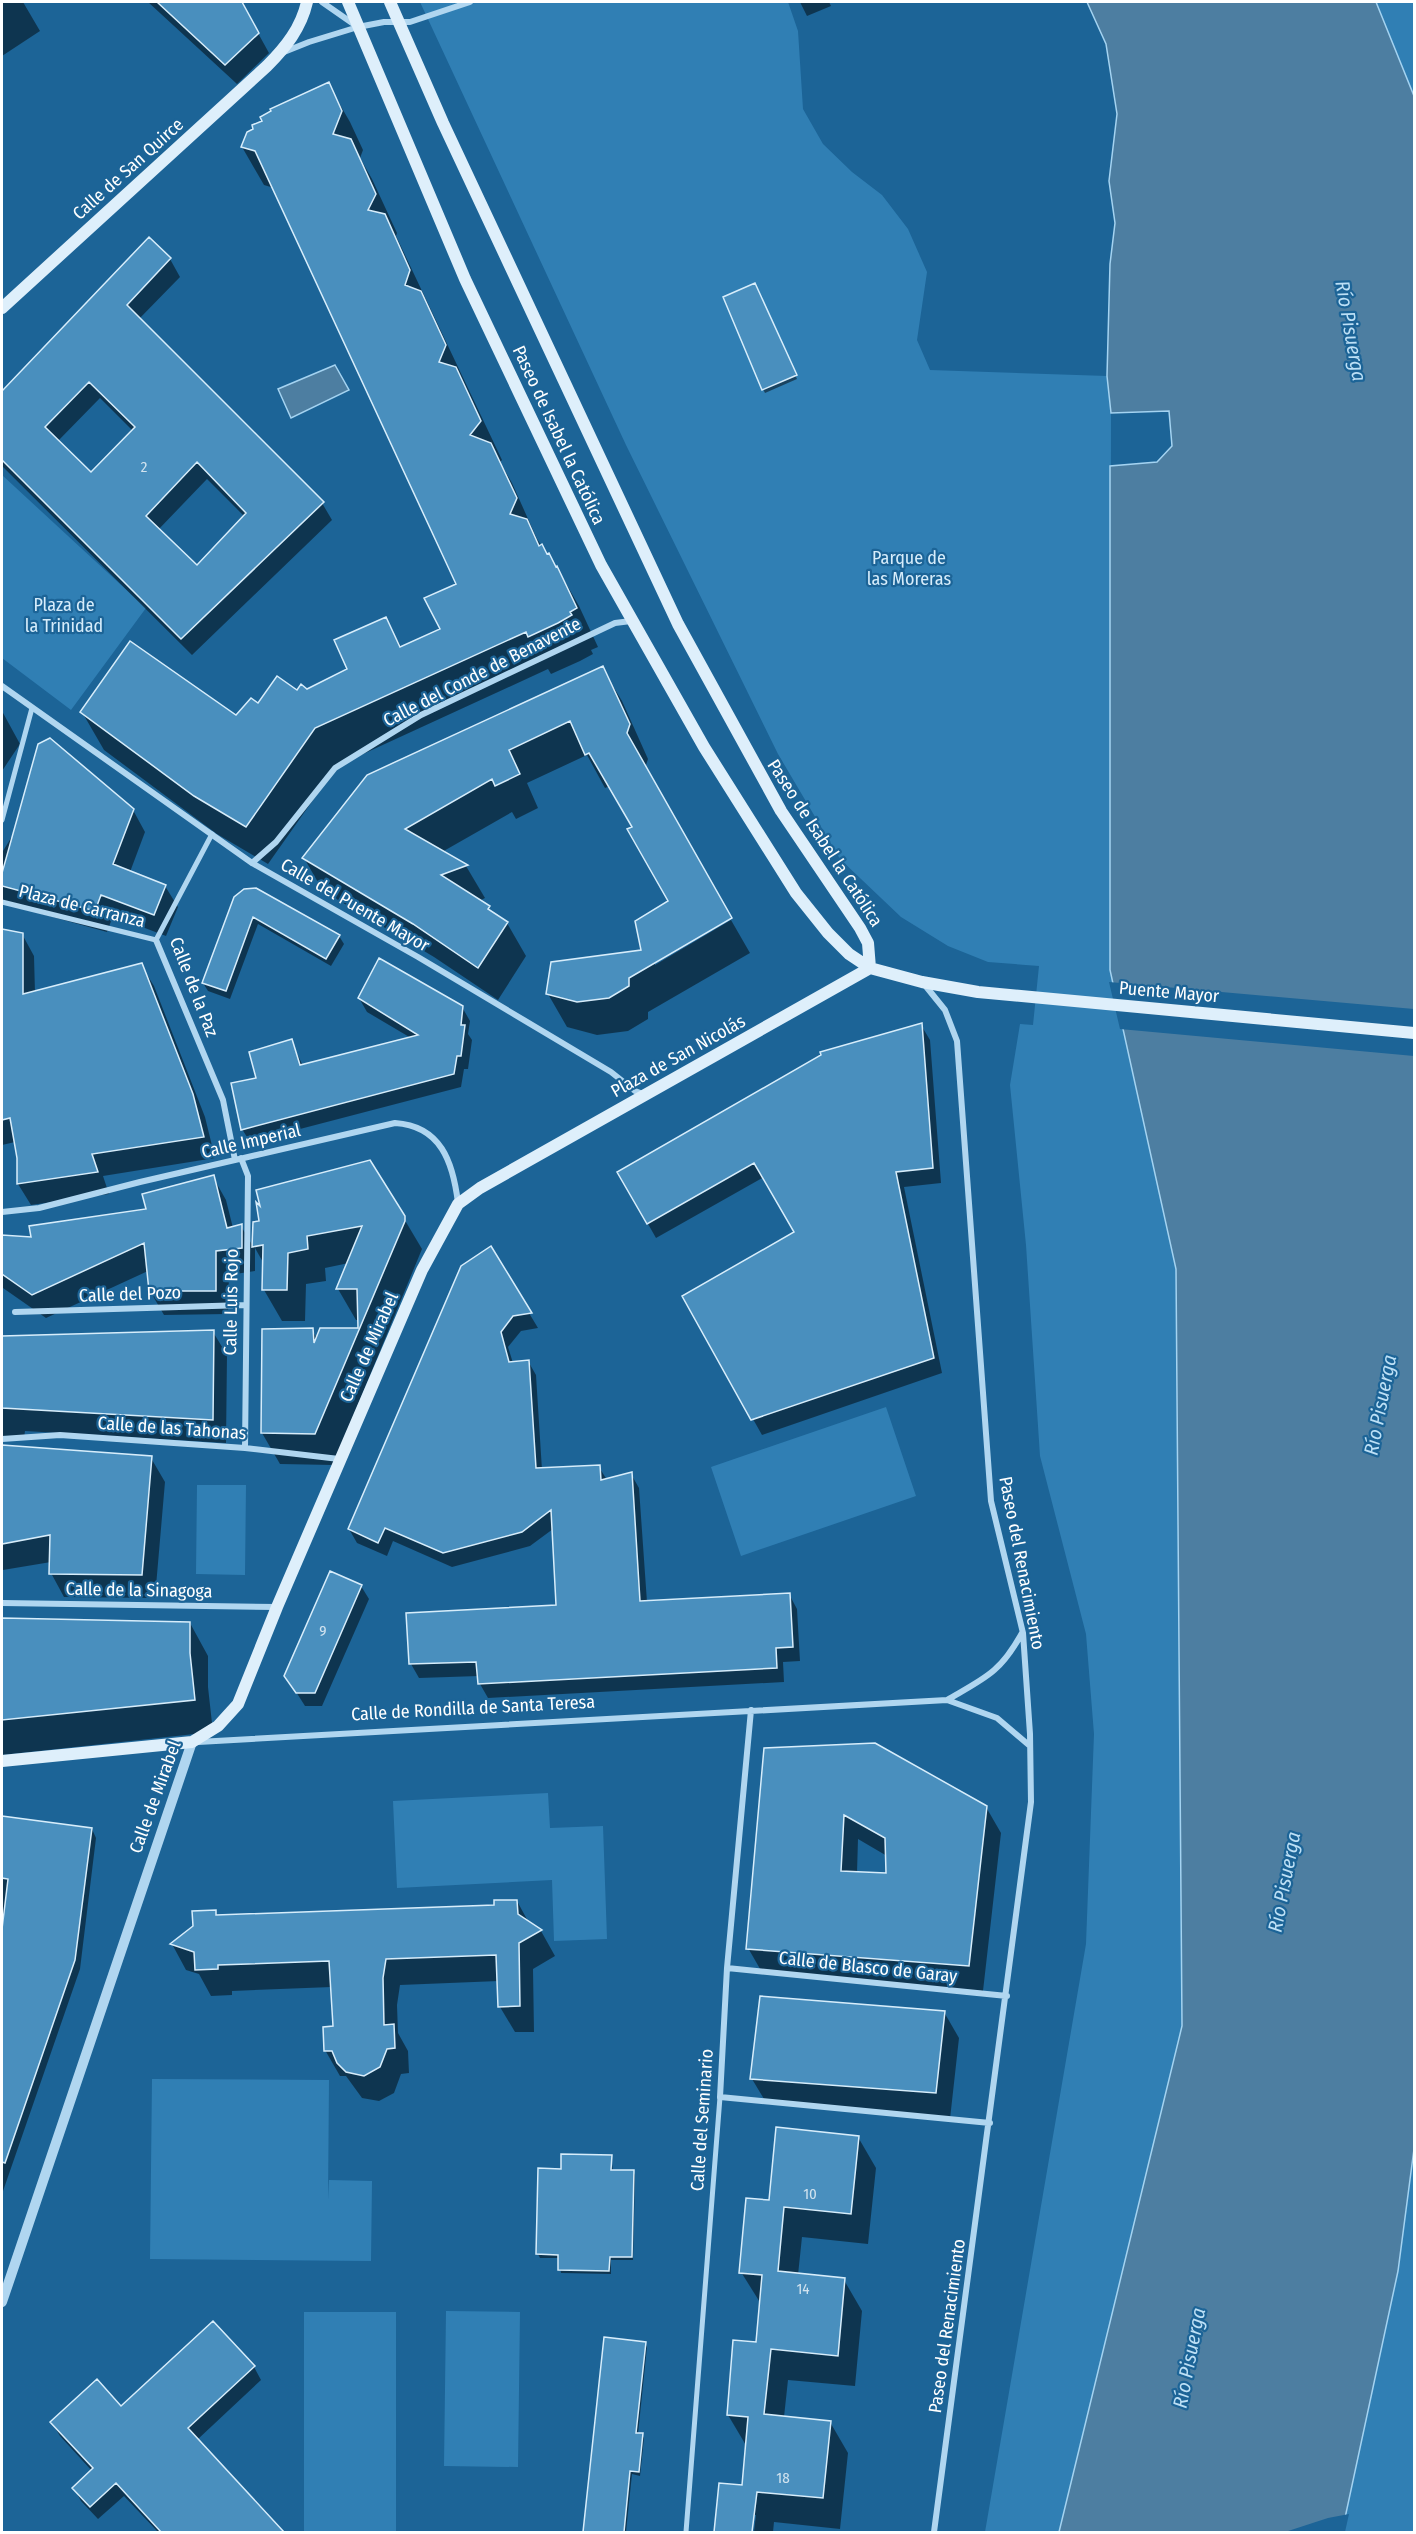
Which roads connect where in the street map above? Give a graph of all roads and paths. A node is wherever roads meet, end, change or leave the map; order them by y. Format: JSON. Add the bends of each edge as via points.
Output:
{"nodes":[{"id":1,"x":307,"y":2,"type":"edge"},
{"id":2,"x":322,"y":2,"type":"edge"},
{"id":3,"x":348,"y":2,"type":"edge"},
{"id":4,"x":390,"y":2,"type":"edge"},
{"id":5,"x":470,"y":2,"type":"edge"},
{"id":6,"x":400,"y":22,"type":"junction"},
{"id":7,"x":358,"y":27,"type":"junction"},
{"id":8,"x":278,"y":55,"type":"junction"},
{"id":9,"x":2,"y":308,"type":"edge"},
{"id":10,"x":631,"y":621,"type":"junction"},
{"id":11,"x":2,"y":686,"type":"edge"},
{"id":12,"x":32,"y":708,"type":"junction"},
{"id":13,"x":2,"y":820,"type":"edge"},
{"id":14,"x":212,"y":834,"type":"junction"},
{"id":15,"x":252,"y":863,"type":"junction"},
{"id":16,"x":2,"y":902,"type":"edge"},
{"id":17,"x":156,"y":940,"type":"junction"},
{"id":18,"x":870,"y":968,"type":"junction"},
{"id":19,"x":922,"y":982,"type":"junction"},
{"id":20,"x":1414,"y":1033,"type":"edge"},
{"id":21,"x":645,"y":1095,"type":"junction"},
{"id":22,"x":238,"y":1159,"type":"junction"},
{"id":23,"x":458,"y":1204,"type":"junction"},
{"id":24,"x":2,"y":1212,"type":"edge"},
{"id":25,"x":245,"y":1305,"type":"junction"},
{"id":26,"x":15,"y":1312,"type":"dead end"},
{"id":27,"x":2,"y":1439,"type":"edge"},
{"id":28,"x":245,"y":1448,"type":"junction"},
{"id":29,"x":339,"y":1459,"type":"junction"},
{"id":30,"x":2,"y":1603,"type":"edge"},
{"id":31,"x":277,"y":1607,"type":"junction"},
{"id":32,"x":1023,"y":1633,"type":"junction"},
{"id":33,"x":947,"y":1700,"type":"junction"},
{"id":34,"x":751,"y":1710,"type":"junction"},
{"id":35,"x":192,"y":1742,"type":"junction"},
{"id":36,"x":1030,"y":1746,"type":"junction"},
{"id":37,"x":2,"y":1761,"type":"edge"},
{"id":38,"x":727,"y":1968,"type":"junction"},
{"id":39,"x":1007,"y":1996,"type":"junction"},
{"id":40,"x":720,"y":2097,"type":"junction"},
{"id":41,"x":990,"y":2123,"type":"junction"},
{"id":42,"x":2,"y":2302,"type":"edge"},
{"id":43,"x":686,"y":2532,"type":"edge"},
{"id":44,"x":934,"y":2532,"type":"edge"}],
"edges":[{"from":1,"to":8,"type":"main road","name":"Calle de San Quirce","via":[[295,33]]},
{"from":2,"to":7,"type":"street"},
{"from":3,"to":7,"type":"main road","name":"Paseo de Isabel la Católica"},
{"from":4,"to":6,"type":"main road","name":"Paseo de Isabel la Católica"},
{"from":5,"to":6,"type":"street","name":"Calle de San Quirce","via":[[422,19]]},
{"from":6,"to":7,"type":"street","name":"Calle de San Quirce"},
{"from":6,"to":18,"type":"main road","name":"Paseo de Isabel la Católica","via":[[443,123],[678,624],[781,811],[860,928],[868,943]]},
{"from":7,"to":8,"type":"street","name":"Calle de San Quirce"},
{"from":7,"to":10,"type":"main road","name":"Paseo de Isabel la Católica","via":[[465,279]]},
{"from":8,"to":9,"type":"main road","name":"Calle de San Quirce"},
{"from":10,"to":15,"type":"street","name":"Calle del Conde de Benavente","via":[[615,623],[421,715],[335,768],[276,842]]},
{"from":10,"to":18,"type":"main road","name":"Paseo de Isabel la Católica","via":[[796,893],[828,933]]},
{"from":11,"to":12,"type":"street"},
{"from":12,"to":13,"type":"street"},
{"from":12,"to":14,"type":"street","name":"Calle del Puente Mayor"},
{"from":14,"to":15,"type":"street","name":"Calle del Puente Mayor"},
{"from":14,"to":17,"type":"street","name":"Calle de la Paz"},
{"from":15,"to":21,"type":"street","name":"Calle del Puente Mayor","via":[[438,969]]},
{"from":16,"to":17,"type":"street","name":"Plaza de Carranza"},
{"from":17,"to":22,"type":"street","name":"Calle de la Paz","via":[[223,1100]]},
{"from":18,"to":19,"type":"main road"},
{"from":18,"to":21,"type":"main road","name":"Plaza de San Nicolás"},
{"from":19,"to":20,"type":"main road","name":"Puente Mayor","via":[[1035,998]]},
{"from":19,"to":32,"type":"street","name":"Paseo del Renacimiento","via":[[945,1010],[957,1041],[991,1501]]},
{"from":21,"to":23,"type":"main road","name":"Plaza de San Nicolás"},
{"from":22,"to":23,"type":"street","name":"Calle Imperial","via":[[395,1123],[411,1124],[427,1133],[448,1157]]},
{"from":22,"to":24,"type":"street","name":"Calle Imperial","via":[[39,1208]]},
{"from":22,"to":25,"type":"street","name":"Calle Luis Rojo","via":[[248,1176]]},
{"from":23,"to":29,"type":"main road","name":"Calle de Mirabel","via":[[422,1270]]},
{"from":25,"to":26,"type":"street","name":"Calle del Pozo"},
{"from":25,"to":28,"type":"street","name":"Calle Luis Rojo"},
{"from":27,"to":28,"type":"street","name":"Calle de las Tahonas","via":[[60,1435]]},
{"from":28,"to":29,"type":"street","name":"Calle de las Tahonas"},
{"from":29,"to":31,"type":"main road","name":"Calle de Mirabel"},
{"from":30,"to":31,"type":"street","name":"Calle de la Sinagoga"},
{"from":31,"to":35,"type":"main road","name":"Calle de Mirabel","via":[[238,1704],[218,1726]]},
{"from":32,"to":33,"type":"street","name":"Calle de Rondilla de Santa Teresa","via":[[995,1672]]},
{"from":32,"to":36,"type":"street","name":"Paseo del Renacimiento"},
{"from":33,"to":34,"type":"street","name":"Calle de Rondilla de Santa Teresa"},
{"from":33,"to":36,"type":"street","name":"Calle de Rondilla de Santa Teresa","via":[[997,1718]]},
{"from":34,"to":35,"type":"street","name":"Calle de Rondilla de Santa Teresa"},
{"from":34,"to":38,"type":"street","name":"Calle del Seminario"},
{"from":35,"to":37,"type":"main road","name":"Calle de Rondilla de Santa Teresa"},
{"from":35,"to":42,"type":"street","name":"Calle de Mirabel"},
{"from":36,"to":39,"type":"street","name":"Paseo del Renacimiento","via":[[1032,1802]]},
{"from":38,"to":39,"type":"street","name":"Calle de Blasco de Garay"},
{"from":38,"to":40,"type":"street","name":"Calle del Seminario"},
{"from":39,"to":41,"type":"street","name":"Paseo del Renacimiento"},
{"from":40,"to":41,"type":"street"},
{"from":40,"to":43,"type":"street","name":"Calle del Seminario"},
{"from":41,"to":44,"type":"street","name":"Paseo del Renacimiento"}]}
